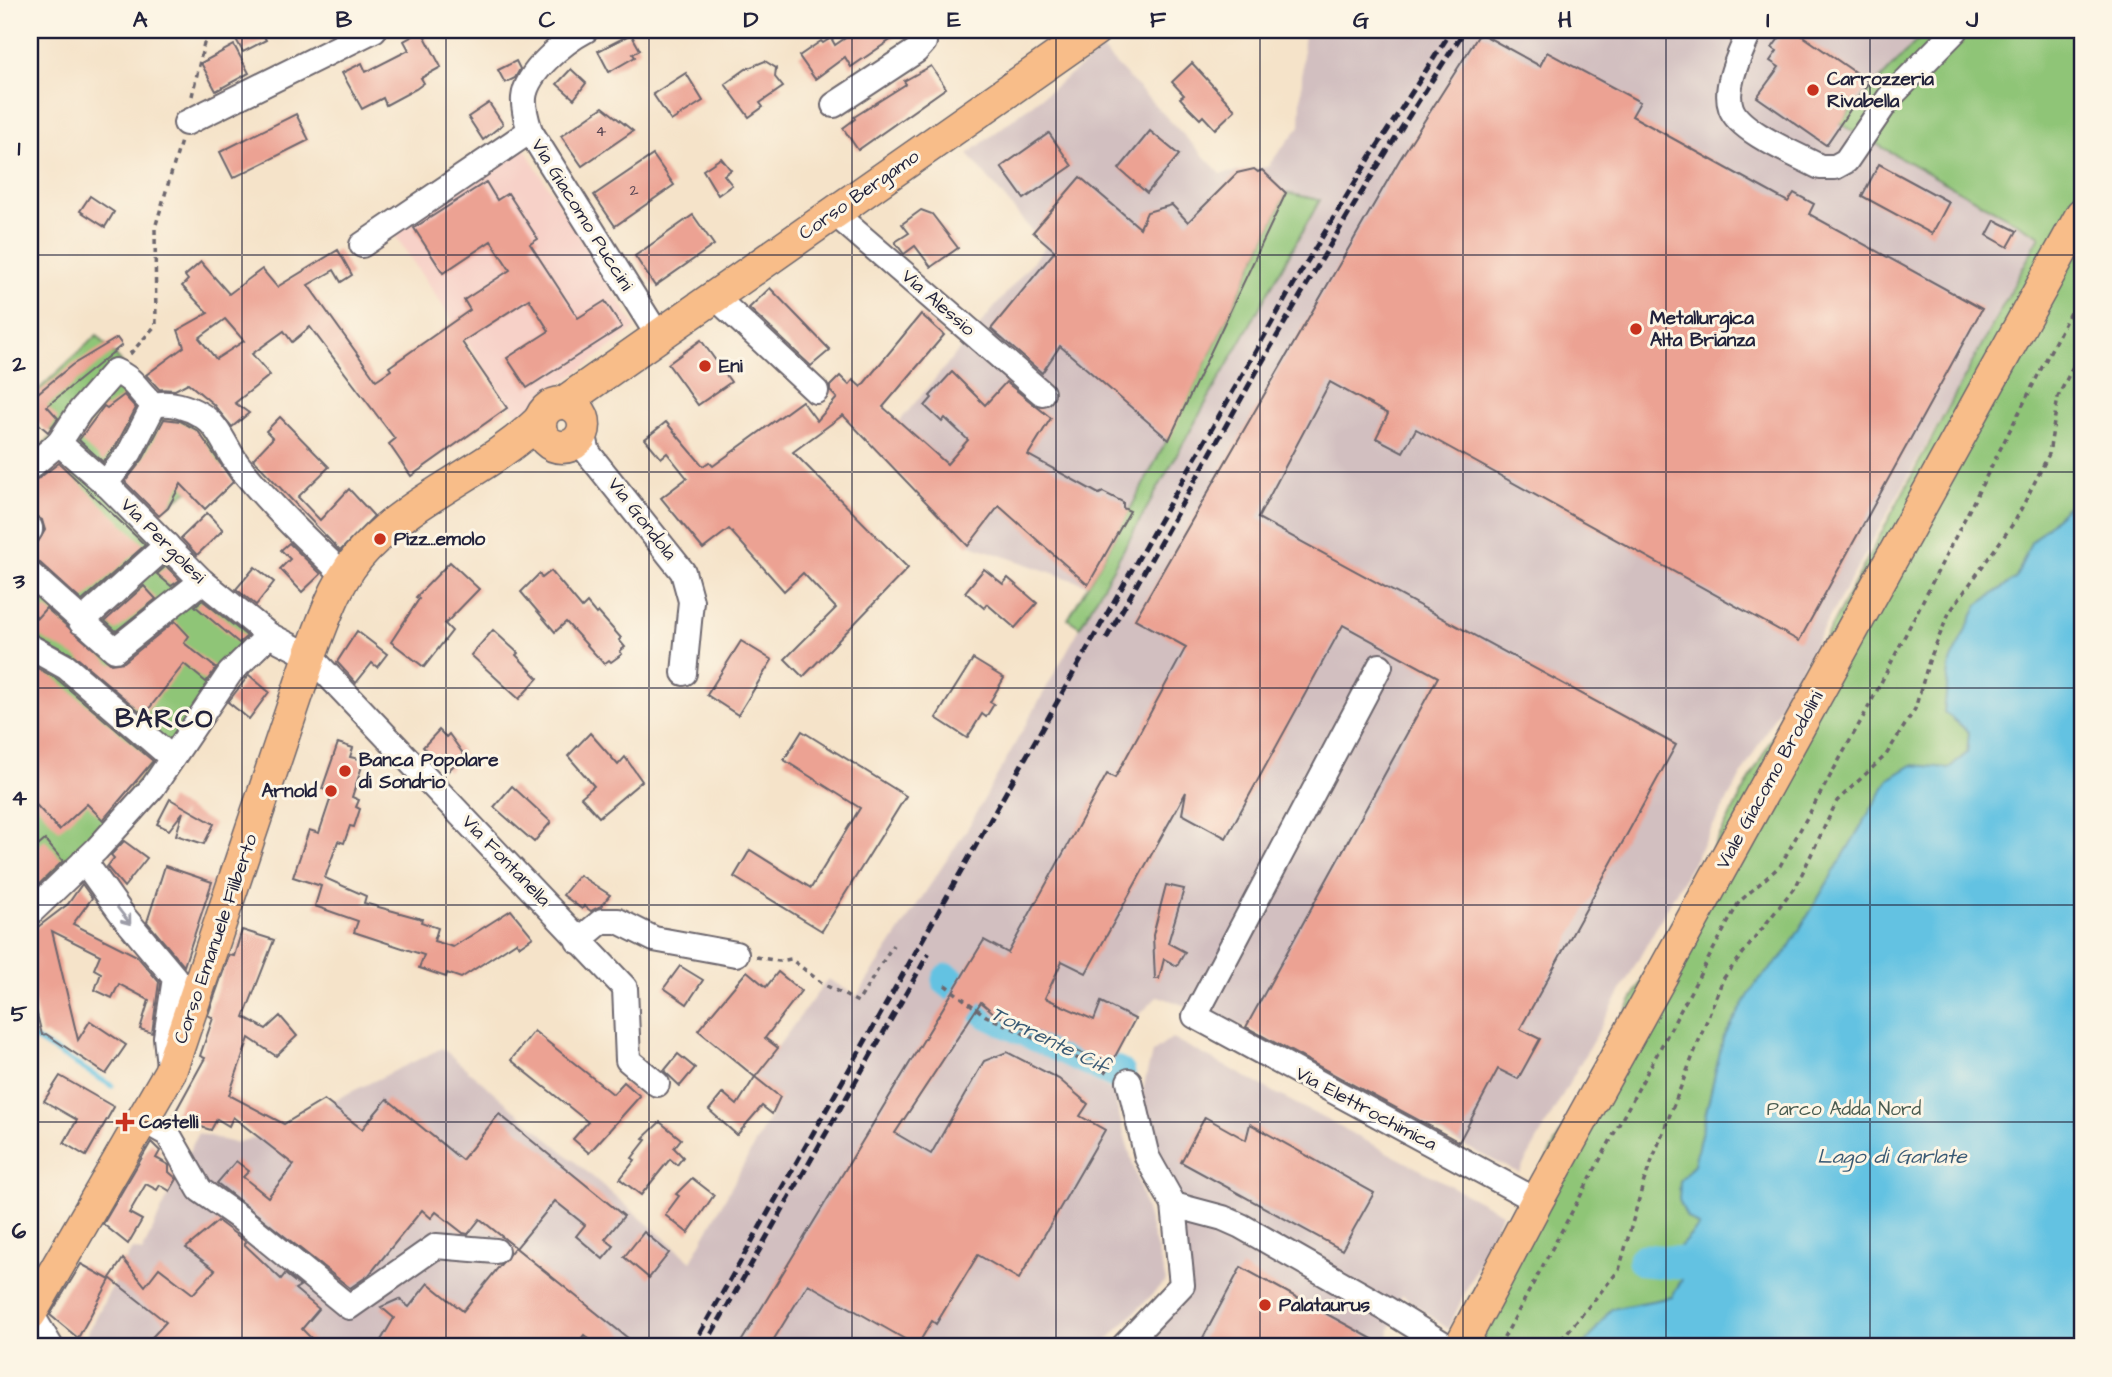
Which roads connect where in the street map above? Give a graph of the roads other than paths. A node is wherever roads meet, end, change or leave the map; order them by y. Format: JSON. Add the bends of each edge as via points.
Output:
{"nodes":[{"id":1,"x":374,"y":30,"type":"edge"},
{"id":2,"x":586,"y":30,"type":"edge"},
{"id":3,"x":923,"y":30,"type":"edge"},
{"id":4,"x":1095,"y":30,"type":"edge"},
{"id":5,"x":1751,"y":30,"type":"edge"},
{"id":6,"x":1956,"y":30,"type":"edge"},
{"id":7,"x":834,"y":105,"type":"dead end"},
{"id":8,"x":186,"y":123,"type":"road end"},
{"id":9,"x":530,"y":131,"type":"junction"},
{"id":10,"x":834,"y":213,"type":"junction"},
{"id":11,"x":2082,"y":214,"type":"edge"},
{"id":12,"x":362,"y":245,"type":"dead end"},
{"id":13,"x":714,"y":296,"type":"junction"},
{"id":14,"x":659,"y":337,"type":"junction"},
{"id":15,"x":816,"y":391,"type":"dead end"},
{"id":16,"x":1042,"y":393,"type":"dead end"},
{"id":17,"x":154,"y":405,"type":"junction"},
{"id":18,"x":568,"y":430,"type":"junction"},
{"id":19,"x":59,"y":443,"type":"junction"},
{"id":20,"x":30,"y":467,"type":"edge"},
{"id":21,"x":105,"y":484,"type":"junction"},
{"id":22,"x":167,"y":545,"type":"junction"},
{"id":23,"x":366,"y":548,"type":"joint"},
{"id":24,"x":30,"y":574,"type":"edge"},
{"id":25,"x":345,"y":576,"type":"junction"},
{"id":26,"x":202,"y":581,"type":"junction"},
{"id":27,"x":81,"y":622,"type":"junction"},
{"id":28,"x":269,"y":635,"type":"junction"},
{"id":29,"x":30,"y":646,"type":"edge"},
{"id":30,"x":310,"y":656,"type":"junction"},
{"id":31,"x":1380,"y":666,"type":"dead end"},
{"id":32,"x":684,"y":673,"type":"dead end"},
{"id":33,"x":172,"y":758,"type":"junction"},
{"id":34,"x":84,"y":861,"type":"junction"},
{"id":35,"x":30,"y":913,"type":"edge"},
{"id":36,"x":578,"y":941,"type":"junction"},
{"id":37,"x":736,"y":954,"type":"road end"},
{"id":38,"x":170,"y":1072,"type":"junction"},
{"id":39,"x":1129,"y":1081,"type":"road end"},
{"id":40,"x":657,"y":1084,"type":"dead end"},
{"id":41,"x":143,"y":1120,"type":"junction"},
{"id":42,"x":1537,"y":1201,"type":"junction"},
{"id":43,"x":1174,"y":1205,"type":"junction"},
{"id":44,"x":496,"y":1251,"type":"dead end"},
{"id":45,"x":30,"y":1313,"type":"edge"},
{"id":46,"x":51,"y":1347,"type":"edge"},
{"id":47,"x":1123,"y":1347,"type":"edge"},
{"id":48,"x":1448,"y":1347,"type":"edge"},
{"id":49,"x":1460,"y":1347,"type":"edge"}],
"edges":[{"from":1,"to":8,"type":"street"},
{"from":2,"to":9,"type":"street","name":"Via Giacomo Puccini","via":[[563,44],[530,83],[524,96]]},
{"from":3,"to":7,"type":"street","via":[[924,42],[916,51]]},
{"from":4,"to":10,"type":"main road","name":"Corso Bergamo"},
{"from":5,"to":6,"type":"street","via":[[1732,78],[1730,107],[1741,124],[1820,167],[1835,167],[1846,160],[1889,98]]},
{"from":9,"to":12,"type":"street"},
{"from":9,"to":14,"type":"street","name":"Via Giacomo Puccini"},
{"from":10,"to":13,"type":"main road","name":"Corso Bergamo"},
{"from":10,"to":16,"type":"street","name":"Via Alessio"},
{"from":11,"to":42,"type":"main road","name":"Viale Giacomo Brodolini"},
{"from":13,"to":14,"type":"main road","name":"Corso Bergamo"},
{"from":13,"to":15,"type":"street"},
{"from":14,"to":18,"type":"main road","name":"Corso Bergamo","via":[[623,362],[590,397]]},
{"from":17,"to":19,"type":"street","via":[[132,379],[115,371]]},
{"from":17,"to":21,"type":"street","via":[[130,452]]},
{"from":17,"to":25,"type":"street","via":[[175,405],[203,415],[271,503]]},
{"from":18,"to":23,"type":"main road","name":"Corso Bergamo","via":[[515,445],[389,527]]},
{"from":18,"to":32,"type":"street","name":"Via Gondola","via":[[683,572],[691,601]]},
{"from":19,"to":20,"type":"street"},
{"from":19,"to":21,"type":"street","name":"Via Pergolesi"},
{"from":21,"to":22,"type":"street","name":"Via Pergolesi"},
{"from":22,"to":26,"type":"street","name":"Via Pergolesi"},
{"from":22,"to":27,"type":"street"},
{"from":23,"to":25,"type":"main road","name":"Corso Emanuele Filiberto"},
{"from":24,"to":27,"type":"street"},
{"from":25,"to":30,"type":"main road","name":"Corso Emanuele Filiberto"},
{"from":26,"to":27,"type":"street","via":[[115,650]]},
{"from":26,"to":28,"type":"street","name":"Via Pergolesi"},
{"from":28,"to":30,"type":"street","name":"Via Pergolesi"},
{"from":28,"to":33,"type":"street","via":[[230,673]]},
{"from":29,"to":33,"type":"street","via":[[66,667]]},
{"from":30,"to":36,"type":"street","name":"Via Fontanella"},
{"from":30,"to":38,"type":"main road","name":"Corso Emanuele Filiberto"},
{"from":31,"to":42,"type":"street","name":"Via Elettrochimica","via":[[1195,1016]]},
{"from":33,"to":34,"type":"street","via":[[153,787]]},
{"from":34,"to":35,"type":"street"},
{"from":34,"to":38,"type":"street","one_way":true,"via":[[175,978],[166,1037]]},
{"from":36,"to":37,"type":"street","via":[[602,921],[618,921],[654,939]]},
{"from":36,"to":40,"type":"street","name":"Via Fontanella","via":[[625,988],[628,1060]]},
{"from":38,"to":41,"type":"main road","name":"Corso Emanuele Filiberto"},
{"from":39,"to":43,"type":"street","via":[[1147,1157]]},
{"from":41,"to":44,"type":"street","via":[[168,1135],[200,1190],[349,1307],[436,1246]]},
{"from":41,"to":45,"type":"main road","name":"Corso Emanuele Filiberto"},
{"from":42,"to":49,"type":"main road","name":"Viale Giacomo Brodolini"},
{"from":43,"to":47,"type":"street","via":[[1182,1285]]},
{"from":43,"to":48,"type":"street","via":[[1241,1226]]},
{"from":45,"to":46,"type":"street"}]}
